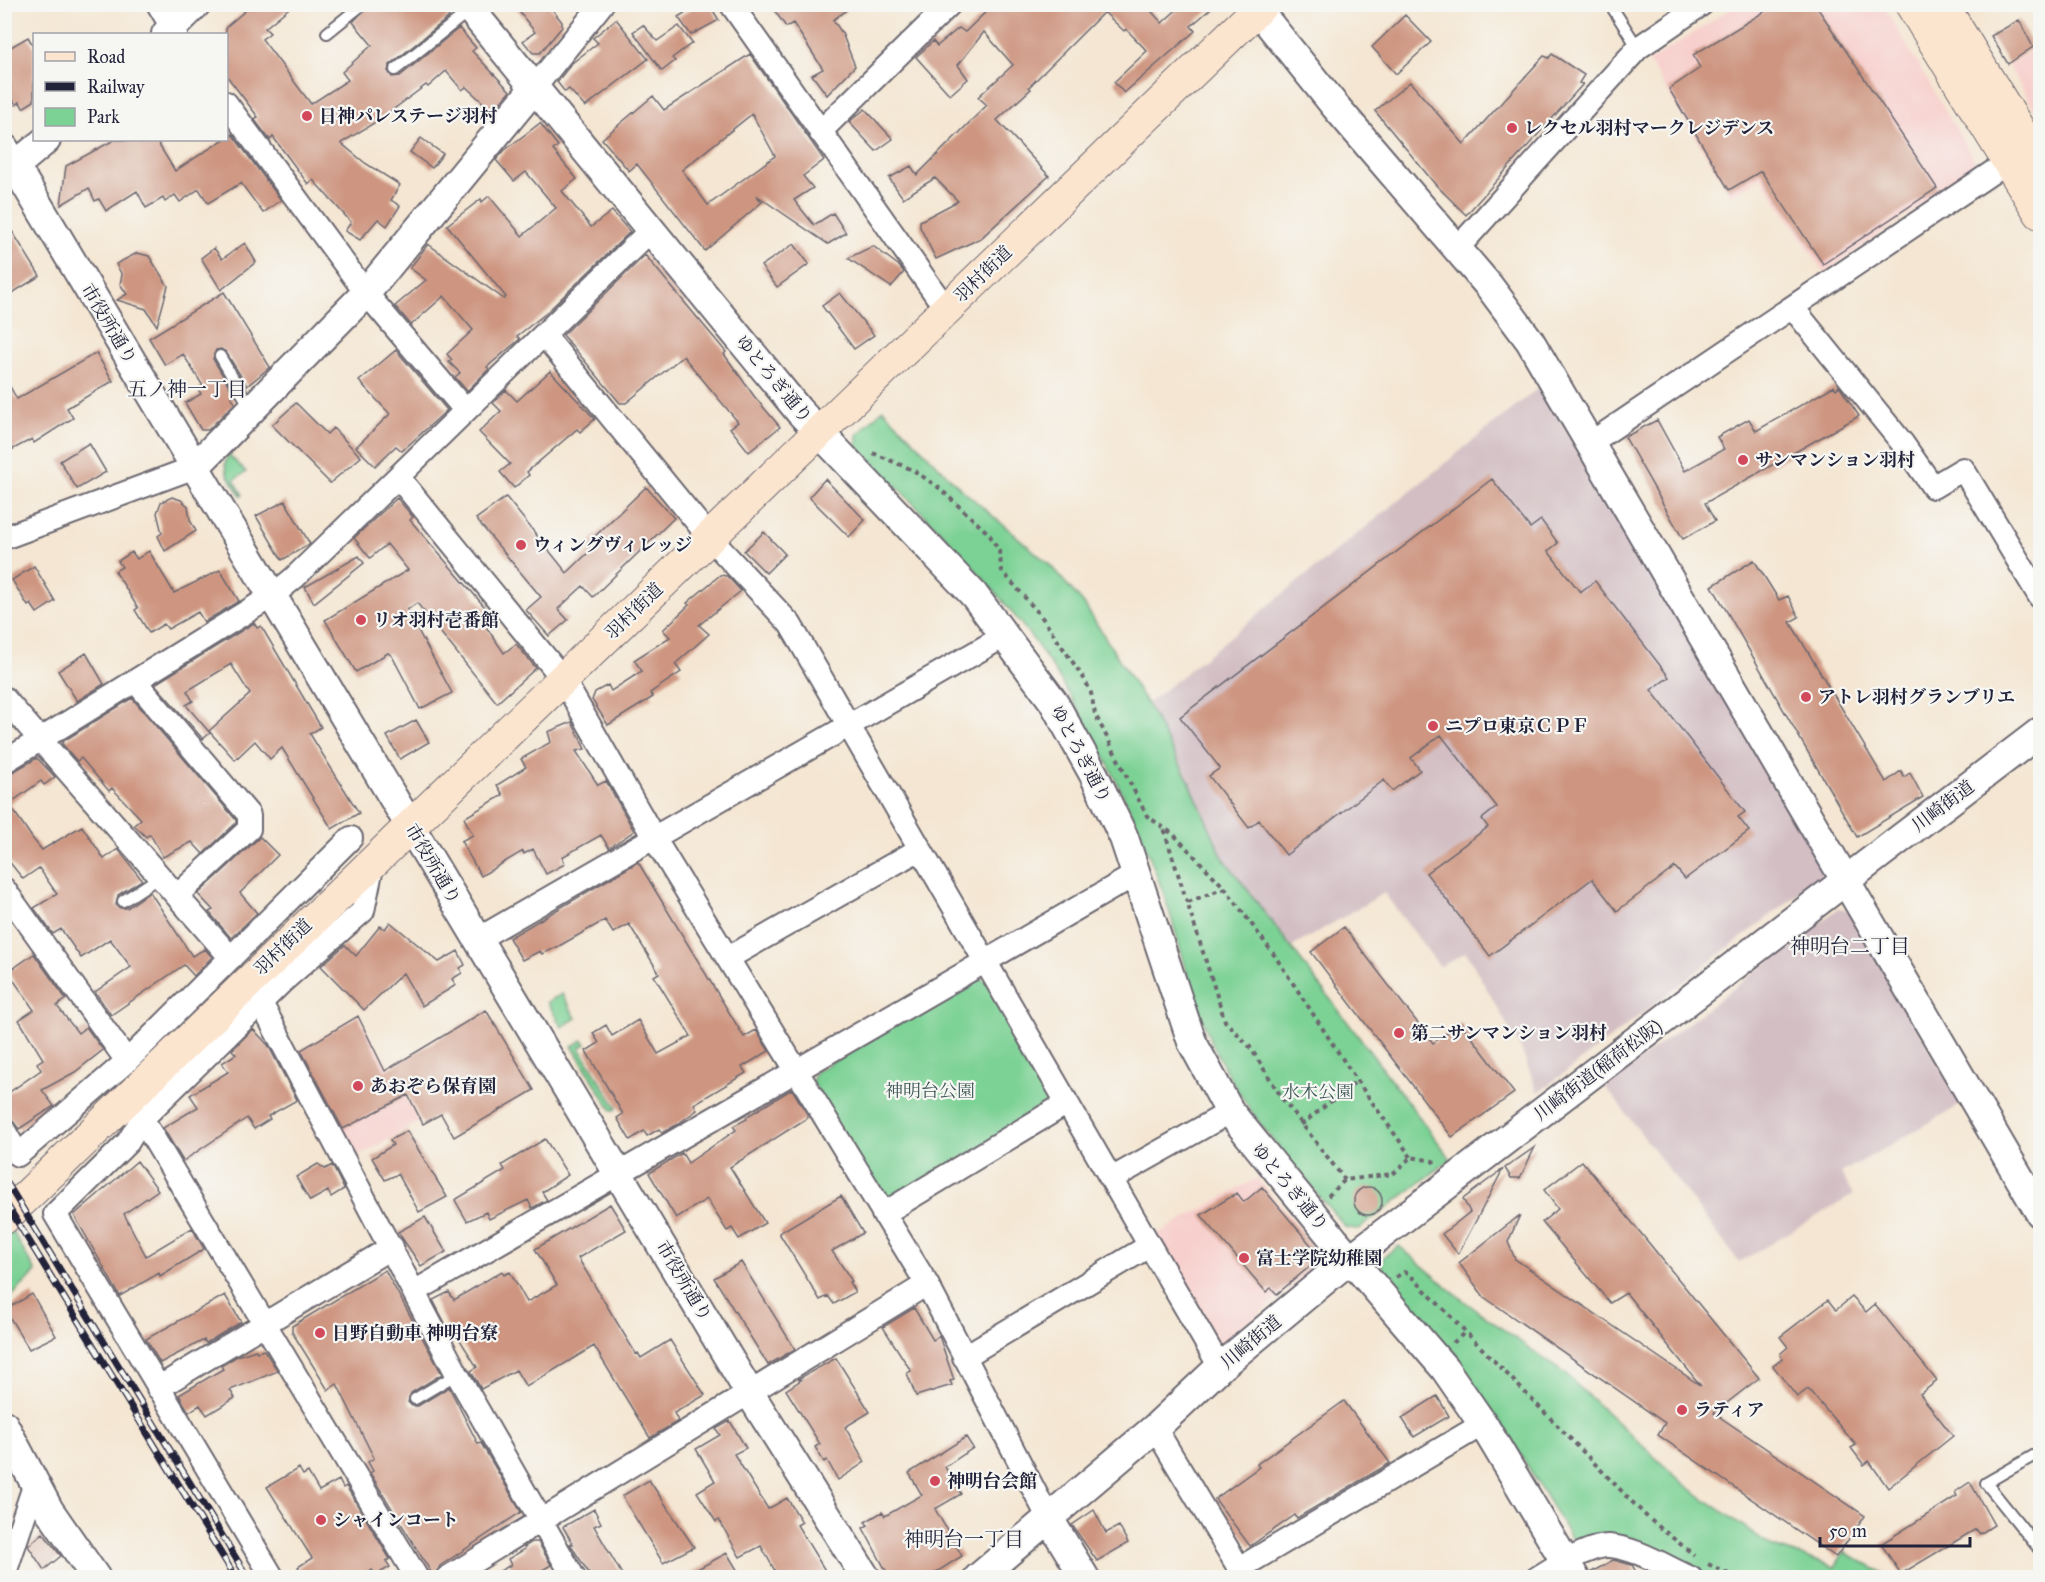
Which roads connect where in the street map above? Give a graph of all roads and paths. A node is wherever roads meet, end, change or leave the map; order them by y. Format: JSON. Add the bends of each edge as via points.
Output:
{"nodes":[{"id":1,"x":159,"y":4,"type":"edge"},
{"id":2,"x":196,"y":4,"type":"edge"},
{"id":3,"x":363,"y":4,"type":"edge"},
{"id":4,"x":602,"y":4,"type":"edge"},
{"id":5,"x":731,"y":4,"type":"edge"},
{"id":6,"x":950,"y":4,"type":"edge"},
{"id":7,"x":1610,"y":4,"type":"edge"},
{"id":8,"x":1702,"y":4,"type":"edge"},
{"id":9,"x":1911,"y":4,"type":"edge"},
{"id":10,"x":1942,"y":4,"type":"edge"},
{"id":11,"x":1258,"y":6,"type":"edge"},
{"id":12,"x":468,"y":7,"type":"edge"},
{"id":13,"x":171,"y":33,"type":"edge"},
{"id":14,"x":327,"y":33,"type":"dead end"},
{"id":15,"x":1638,"y":48,"type":"junction"},
{"id":16,"x":395,"y":70,"type":"dead end"},
{"id":17,"x":535,"y":87,"type":"junction"},
{"id":18,"x":228,"y":106,"type":"edge"},
{"id":19,"x":820,"y":132,"type":"junction"},
{"id":20,"x":44,"y":141,"type":"edge"},
{"id":21,"x":2026,"y":158,"type":"edge"},
{"id":22,"x":8,"y":163,"type":"edge"},
{"id":23,"x":2040,"y":213,"type":"edge"},
{"id":24,"x":652,"y":229,"type":"junction"},
{"id":25,"x":1456,"y":250,"type":"junction"},
{"id":26,"x":366,"y":293,"type":"junction"},
{"id":27,"x":1793,"y":308,"type":"junction"},
{"id":28,"x":946,"y":309,"type":"junction"},
{"id":29,"x":544,"y":335,"type":"junction"},
{"id":30,"x":220,"y":356,"type":"dead end"},
{"id":31,"x":465,"y":410,"type":"junction"},
{"id":32,"x":253,"y":411,"type":"junction"},
{"id":33,"x":818,"y":431,"type":"junction"},
{"id":34,"x":1589,"y":444,"type":"junction"},
{"id":35,"x":864,"y":450,"type":"dead end"},
{"id":36,"x":195,"y":467,"type":"junction"},
{"id":37,"x":398,"y":477,"type":"junction"},
{"id":38,"x":4,"y":538,"type":"edge"},
{"id":39,"x":710,"y":538,"type":"junction"},
{"id":40,"x":272,"y":596,"type":"junction"},
{"id":41,"x":2040,"y":597,"type":"edge"},
{"id":42,"x":1006,"y":635,"type":"junction"},
{"id":43,"x":564,"y":679,"type":"junction"},
{"id":44,"x":136,"y":682,"type":"junction"},
{"id":45,"x":4,"y":698,"type":"edge"},
{"id":46,"x":848,"y":726,"type":"junction"},
{"id":47,"x":2040,"y":732,"type":"edge"},
{"id":48,"x":40,"y":738,"type":"junction"},
{"id":49,"x":4,"y":762,"type":"edge"},
{"id":50,"x":410,"y":828,"type":"junction"},
{"id":51,"x":1164,"y":829,"type":"junction"},
{"id":52,"x":654,"y":837,"type":"junction"},
{"id":53,"x":351,"y":838,"type":"dead end"},
{"id":54,"x":920,"y":849,"type":"junction"},
{"id":55,"x":374,"y":862,"type":"junction"},
{"id":56,"x":1138,"y":873,"type":"junction"},
{"id":57,"x":162,"y":876,"type":"junction"},
{"id":58,"x":1845,"y":881,"type":"junction"},
{"id":59,"x":1225,"y":888,"type":"junction"},
{"id":60,"x":4,"y":889,"type":"edge"},
{"id":61,"x":178,"y":895,"type":"junction"},
{"id":62,"x":123,"y":901,"type":"dead end"},
{"id":63,"x":1188,"y":902,"type":"junction"},
{"id":64,"x":478,"y":939,"type":"junction"},
{"id":65,"x":231,"y":958,"type":"junction"},
{"id":66,"x":728,"y":958,"type":"junction"},
{"id":67,"x":985,"y":962,"type":"junction"},
{"id":68,"x":261,"y":1002,"type":"junction"},
{"id":69,"x":127,"y":1061,"type":"junction"},
{"id":70,"x":796,"y":1071,"type":"junction"},
{"id":71,"x":1357,"y":1081,"type":"junction"},
{"id":72,"x":1067,"y":1103,"type":"junction"},
{"id":73,"x":1230,"y":1112,"type":"junction"},
{"id":74,"x":142,"y":1119,"type":"junction"},
{"id":75,"x":1301,"y":1125,"type":"junction"},
{"id":76,"x":4,"y":1131,"type":"edge"},
{"id":77,"x":1411,"y":1157,"type":"junction"},
{"id":78,"x":1433,"y":1161,"type":"dead end"},
{"id":79,"x":621,"y":1174,"type":"junction"},
{"id":80,"x":1111,"y":1179,"type":"junction"},
{"id":81,"x":1345,"y":1180,"type":"junction"},
{"id":82,"x":1322,"y":1202,"type":"dead end"},
{"id":83,"x":2040,"y":1213,"type":"edge"},
{"id":84,"x":883,"y":1214,"type":"junction"},
{"id":85,"x":4,"y":1218,"type":"edge"},
{"id":86,"x":1149,"y":1246,"type":"junction"},
{"id":87,"x":392,"y":1247,"type":"junction"},
{"id":88,"x":1350,"y":1259,"type":"junction"},
{"id":89,"x":927,"y":1284,"type":"junction"},
{"id":90,"x":1377,"y":1291,"type":"junction"},
{"id":91,"x":414,"y":1292,"type":"junction"},
{"id":92,"x":265,"y":1323,"type":"junction"},
{"id":93,"x":964,"y":1357,"type":"junction"},
{"id":94,"x":1220,"y":1367,"type":"junction"},
{"id":95,"x":457,"y":1374,"type":"junction"},
{"id":96,"x":158,"y":1388,"type":"junction"},
{"id":97,"x":749,"y":1392,"type":"junction"},
{"id":98,"x":415,"y":1399,"type":"dead end"},
{"id":99,"x":1483,"y":1424,"type":"junction"},
{"id":100,"x":4,"y":1425,"type":"edge"},
{"id":101,"x":1155,"y":1428,"type":"junction"},
{"id":102,"x":2040,"y":1452,"type":"edge"},
{"id":103,"x":34,"y":1486,"type":"junction"},
{"id":104,"x":1048,"y":1517,"type":"junction"},
{"id":105,"x":540,"y":1522,"type":"junction"},
{"id":106,"x":2040,"y":1550,"type":"edge"},
{"id":107,"x":1697,"y":1565,"type":"edge"},
{"id":108,"x":1570,"y":1569,"type":"edge"},
{"id":109,"x":1242,"y":1573,"type":"edge"},
{"id":110,"x":4,"y":1576,"type":"edge"},
{"id":111,"x":96,"y":1578,"type":"edge"},
{"id":112,"x":273,"y":1578,"type":"edge"},
{"id":113,"x":417,"y":1578,"type":"edge"},
{"id":114,"x":447,"y":1578,"type":"edge"},
{"id":115,"x":574,"y":1578,"type":"edge"},
{"id":116,"x":866,"y":1578,"type":"edge"},
{"id":117,"x":978,"y":1578,"type":"edge"},
{"id":118,"x":1085,"y":1578,"type":"edge"},
{"id":119,"x":1536,"y":1578,"type":"edge"},
{"id":120,"x":1737,"y":1578,"type":"edge"}],
"edges":[{"from":1,"to":13,"type":"street"},
{"from":2,"to":13,"type":"street"},
{"from":3,"to":14,"type":"lane"},
{"from":4,"to":17,"type":"street"},
{"from":5,"to":19,"type":"street"},
{"from":6,"to":19,"type":"street"},
{"from":7,"to":15,"type":"lane"},
{"from":8,"to":15,"type":"street"},
{"from":9,"to":21,"type":"main road"},
{"from":10,"to":21,"type":"main road"},
{"from":11,"to":25,"type":"street"},
{"from":11,"to":28,"type":"main road","name":"羽村街道"},
{"from":12,"to":16,"type":"lane"},
{"from":12,"to":17,"type":"street","name":"ゆとろぎ通り"},
{"from":15,"to":25,"type":"street"},
{"from":17,"to":24,"type":"street","name":"ゆとろぎ通り"},
{"from":17,"to":26,"type":"street"},
{"from":18,"to":26,"type":"street"},
{"from":19,"to":28,"type":"street"},
{"from":20,"to":22,"type":"street"},
{"from":21,"to":23,"type":"main road"},
{"from":21,"to":27,"type":"street"},
{"from":22,"to":36,"type":"street","name":"市役所通り"},
{"from":24,"to":29,"type":"street"},
{"from":24,"to":33,"type":"street","name":"ゆとろぎ通り"},
{"from":25,"to":34,"type":"street","via":[[1521,327]]},
{"from":26,"to":31,"type":"street"},
{"from":26,"to":32,"type":"street"},
{"from":27,"to":34,"type":"street"},
{"from":27,"to":41,"type":"street","via":[[1933,487],[1963,469]]},
{"from":28,"to":33,"type":"main road","name":"羽村街道"},
{"from":29,"to":31,"type":"street"},
{"from":29,"to":39,"type":"street"},
{"from":30,"to":32,"type":"lane"},
{"from":31,"to":37,"type":"street"},
{"from":32,"to":36,"type":"street"},
{"from":33,"to":39,"type":"main road","name":"羽村街道"},
{"from":33,"to":42,"type":"street","name":"ゆとろぎ通り","via":[[948,567]]},
{"from":34,"to":58,"type":"street"},
{"from":35,"to":51,"type":"path","via":[[913,470],[954,500],[989,534],[999,551],[1002,571],[1041,616],[1085,680],[1095,714],[1147,816]]},
{"from":36,"to":38,"type":"street"},
{"from":36,"to":40,"type":"street","name":"市役所通り"},
{"from":37,"to":40,"type":"street"},
{"from":37,"to":43,"type":"street"},
{"from":39,"to":43,"type":"main road","name":"羽村街道"},
{"from":39,"to":46,"type":"street","via":[[790,624]]},
{"from":40,"to":44,"type":"street"},
{"from":40,"to":50,"type":"street","name":"市役所通り"},
{"from":42,"to":46,"type":"street"},
{"from":42,"to":56,"type":"street","name":"ゆとろぎ通り","via":[[1053,701],[1077,743]]},
{"from":43,"to":50,"type":"main road","name":"羽村街道"},
{"from":43,"to":52,"type":"street"},
{"from":44,"to":48,"type":"street"},
{"from":44,"to":61,"type":"street","via":[[249,815],[249,830]]},
{"from":45,"to":48,"type":"street"},
{"from":46,"to":52,"type":"street"},
{"from":46,"to":54,"type":"street"},
{"from":47,"to":58,"type":"street","name":"川崎街道"},
{"from":48,"to":49,"type":"street"},
{"from":48,"to":57,"type":"street"},
{"from":50,"to":55,"type":"main road","name":"羽村街道"},
{"from":50,"to":64,"type":"street","name":"市役所通り"},
{"from":51,"to":59,"type":"path"},
{"from":51,"to":63,"type":"path"},
{"from":52,"to":64,"type":"street"},
{"from":52,"to":66,"type":"street"},
{"from":53,"to":65,"type":"street"},
{"from":54,"to":66,"type":"street"},
{"from":54,"to":67,"type":"street"},
{"from":55,"to":68,"type":"street","via":[[363,911]]},
{"from":55,"to":85,"type":"main road","name":"羽村街道"},
{"from":56,"to":67,"type":"street"},
{"from":56,"to":73,"type":"street","name":"ゆとろぎ通り","via":[[1192,1042]]},
{"from":57,"to":61,"type":"street"},
{"from":57,"to":62,"type":"lane"},
{"from":58,"to":83,"type":"street"},
{"from":58,"to":88,"type":"street","name":"川崎街道(稲荷松阪)"},
{"from":59,"to":63,"type":"path"},
{"from":59,"to":71,"type":"path"},
{"from":60,"to":69,"type":"street"},
{"from":61,"to":65,"type":"street"},
{"from":63,"to":75,"type":"path","via":[[1225,1021],[1250,1047]]},
{"from":64,"to":79,"type":"street","name":"市役所通り"},
{"from":65,"to":69,"type":"street"},
{"from":66,"to":70,"type":"street"},
{"from":67,"to":70,"type":"street"},
{"from":67,"to":72,"type":"street"},
{"from":68,"to":74,"type":"street"},
{"from":68,"to":87,"type":"street"},
{"from":69,"to":76,"type":"street","via":[[18,1155]]},
{"from":70,"to":79,"type":"street"},
{"from":70,"to":84,"type":"street"},
{"from":71,"to":75,"type":"path"},
{"from":71,"to":77,"type":"path"},
{"from":72,"to":80,"type":"street"},
{"from":72,"to":84,"type":"street"},
{"from":73,"to":80,"type":"street"},
{"from":73,"to":88,"type":"street","name":"ゆとろぎ通り"},
{"from":74,"to":92,"type":"street"},
{"from":74,"to":96,"type":"street","via":[[128,1143],[55,1214]]},
{"from":75,"to":81,"type":"path"},
{"from":77,"to":78,"type":"path"},
{"from":77,"to":81,"type":"path","via":[[1393,1174]]},
{"from":79,"to":91,"type":"street"},
{"from":79,"to":97,"type":"street","name":"市役所通り"},
{"from":80,"to":86,"type":"street"},
{"from":81,"to":82,"type":"path"},
{"from":84,"to":89,"type":"street"},
{"from":86,"to":93,"type":"street"},
{"from":86,"to":94,"type":"street"},
{"from":87,"to":91,"type":"street"},
{"from":87,"to":92,"type":"street"},
{"from":88,"to":90,"type":"street","name":"ゆとろぎ通り"},
{"from":88,"to":94,"type":"street","name":"川崎街道"},
{"from":89,"to":93,"type":"street"},
{"from":89,"to":97,"type":"street"},
{"from":90,"to":99,"type":"street","name":"ゆとろぎ通り","via":[[1445,1369]]},
{"from":90,"to":107,"type":"path","via":[[1399,1274],[1409,1274]]},
{"from":91,"to":95,"type":"street"},
{"from":92,"to":96,"type":"street"},
{"from":92,"to":113,"type":"street"},
{"from":93,"to":104,"type":"street"},
{"from":94,"to":101,"type":"street","name":"川崎街道"},
{"from":95,"to":98,"type":"lane"},
{"from":95,"to":105,"type":"street"},
{"from":96,"to":112,"type":"street"},
{"from":97,"to":105,"type":"street"},
{"from":97,"to":116,"type":"street","name":"市役所通り"},
{"from":99,"to":108,"type":"street","name":"ゆとろぎ通り"},
{"from":99,"to":109,"type":"street"},
{"from":100,"to":103,"type":"street"},
{"from":101,"to":104,"type":"street","name":"川崎街道"},
{"from":101,"to":109,"type":"street"},
{"from":102,"to":106,"type":"lane","via":[[1986,1483]]},
{"from":103,"to":110,"type":"street"},
{"from":103,"to":111,"type":"street"},
{"from":104,"to":117,"type":"street"},
{"from":104,"to":118,"type":"street"},
{"from":105,"to":114,"type":"street"},
{"from":105,"to":115,"type":"street"},
{"from":107,"to":108,"type":"street","via":[[1607,1546]]},
{"from":107,"to":120,"type":"path"},
{"from":108,"to":119,"type":"street"}]}
